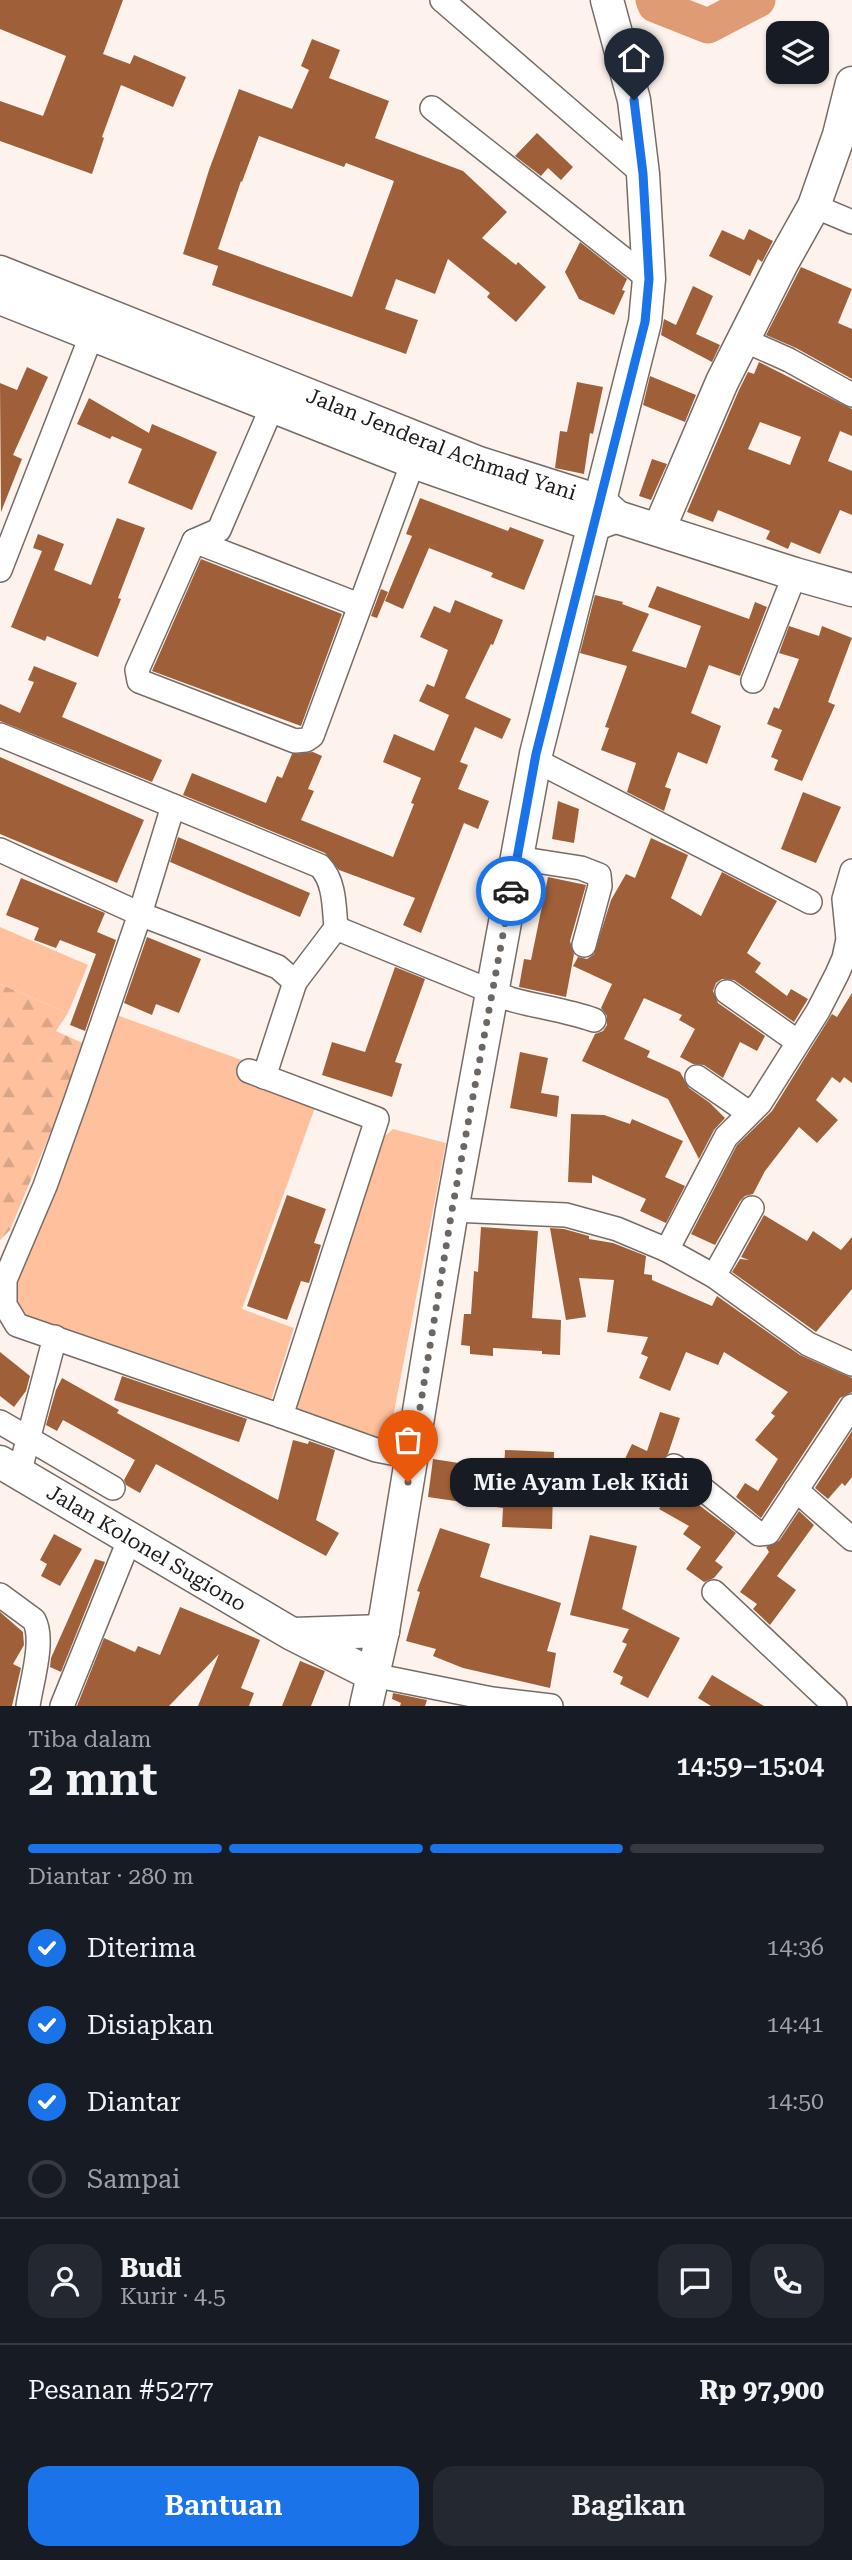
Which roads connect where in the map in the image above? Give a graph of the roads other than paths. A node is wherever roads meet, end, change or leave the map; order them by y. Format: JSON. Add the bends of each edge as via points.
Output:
{"nodes":[{"id":1,"x":442,"y":0,"type":"edge"},
{"id":2,"x":607,"y":0,"type":"edge"},
{"id":3,"x":852,"y":83,"type":"edge"},
{"id":4,"x":432,"y":108,"type":"dead end"},
{"id":5,"x":643,"y":174,"type":"junction"},
{"id":6,"x":814,"y":206,"type":"junction"},
{"id":7,"x":852,"y":222,"type":"edge"},
{"id":8,"x":0,"y":272,"type":"edge"},
{"id":9,"x":649,"y":279,"type":"junction"},
{"id":10,"x":0,"y":298,"type":"edge"},
{"id":11,"x":96,"y":323,"type":"junction"},
{"id":12,"x":746,"y":338,"type":"junction"},
{"id":13,"x":277,"y":395,"type":"junction"},
{"id":14,"x":852,"y":395,"type":"edge"},
{"id":15,"x":413,"y":454,"type":"junction"},
{"id":16,"x":603,"y":514,"type":"junction"},
{"id":17,"x":659,"y":529,"type":"junction"},
{"id":18,"x":194,"y":541,"type":"junction"},
{"id":19,"x":0,"y":570,"type":"edge"},
{"id":20,"x":795,"y":574,"type":"junction"},
{"id":21,"x":851,"y":585,"type":"edge"},
{"id":22,"x":359,"y":605,"type":"junction"},
{"id":23,"x":753,"y":681,"type":"dead end"},
{"id":24,"x":0,"y":735,"type":"edge"},
{"id":25,"x":536,"y":761,"type":"junction"},
{"id":26,"x":173,"y":806,"type":"junction"},
{"id":27,"x":0,"y":850,"type":"edge"},
{"id":28,"x":517,"y":858,"type":"junction"},
{"id":29,"x":852,"y":871,"type":"edge"},
{"id":30,"x":810,"y":902,"type":"dead end"},
{"id":31,"x":140,"y":914,"type":"junction"},
{"id":32,"x":336,"y":928,"type":"junction"},
{"id":33,"x":584,"y":945,"type":"dead end"},
{"id":34,"x":295,"y":982,"type":"junction"},
{"id":35,"x":492,"y":991,"type":"junction"},
{"id":36,"x":727,"y":992,"type":"dead end"},
{"id":37,"x":594,"y":1020,"type":"dead end"},
{"id":38,"x":798,"y":1042,"type":"junction"},
{"id":39,"x":697,"y":1077,"type":"dead end"},
{"id":40,"x":749,"y":1113,"type":"junction"},
{"id":41,"x":752,"y":1208,"type":"dead end"},
{"id":42,"x":452,"y":1210,"type":"junction"},
{"id":43,"x":667,"y":1250,"type":"junction"},
{"id":44,"x":714,"y":1276,"type":"junction"},
{"id":45,"x":55,"y":1337,"type":"junction"},
{"id":46,"x":852,"y":1364,"type":"edge"},
{"id":47,"x":852,"y":1406,"type":"edge"},
{"id":48,"x":281,"y":1416,"type":"junction"},
{"id":49,"x":0,"y":1422,"type":"edge"},
{"id":50,"x":28,"y":1440,"type":"junction"},
{"id":51,"x":412,"y":1457,"type":"junction"},
{"id":52,"x":674,"y":1466,"type":"dead end"},
{"id":53,"x":10,"y":1468,"type":"edge"},
{"id":54,"x":113,"y":1488,"type":"dead end"},
{"id":55,"x":796,"y":1490,"type":"junction"},
{"id":56,"x":130,"y":1538,"type":"junction"},
{"id":57,"x":852,"y":1539,"type":"edge"},
{"id":58,"x":714,"y":1592,"type":"dead end"},
{"id":59,"x":3,"y":1603,"type":"edge"},
{"id":60,"x":383,"y":1631,"type":"junction"},
{"id":61,"x":292,"y":1634,"type":"junction"},
{"id":62,"x":373,"y":1675,"type":"junction"},
{"id":63,"x":28,"y":1706,"type":"edge"},
{"id":64,"x":62,"y":1706,"type":"edge"},
{"id":65,"x":366,"y":1706,"type":"edge"},
{"id":66,"x":551,"y":1706,"type":"edge"},
{"id":67,"x":835,"y":1706,"type":"edge"}],
"edges":[{"from":1,"to":5,"type":"street"},
{"from":2,"to":5,"type":"main road","via":[[634,100]]},
{"from":3,"to":6,"type":"main road"},
{"from":4,"to":9,"type":"street"},
{"from":5,"to":9,"type":"main road"},
{"from":6,"to":7,"type":"street"},
{"from":6,"to":12,"type":"main road"},
{"from":8,"to":11,"type":"main road","name":"Jalan Jenderal Achmad Yani"},
{"from":9,"to":16,"type":"main road","via":[[645,322]]},
{"from":10,"to":11,"type":"main road","name":"Jalan Jenderal Achmad Yani"},
{"from":11,"to":13,"type":"main road","name":"Jalan Jenderal Achmad Yani"},
{"from":11,"to":19,"type":"street"},
{"from":12,"to":14,"type":"street"},
{"from":12,"to":17,"type":"main road","via":[[722,382]]},
{"from":13,"to":15,"type":"main road","name":"Jalan Jenderal Achmad Yani"},
{"from":13,"to":18,"type":"street","via":[[219,530]]},
{"from":15,"to":16,"type":"main road","name":"Jalan Jenderal Achmad Yani"},
{"from":15,"to":22,"type":"street"},
{"from":16,"to":17,"type":"main road","name":"Jalan Jenderal Achmad Yani"},
{"from":16,"to":25,"type":"main road"},
{"from":17,"to":20,"type":"main road","name":"Jalan Jenderal Achmad Yani"},
{"from":18,"to":22,"type":"street"},
{"from":18,"to":22,"type":"street","via":[[137,670],[139,681],[295,741],[306,740],[312,736]]},
{"from":20,"to":21,"type":"main road","name":"Jalan Jenderal Achmad Yani"},
{"from":20,"to":23,"type":"street"},
{"from":24,"to":26,"type":"street"},
{"from":25,"to":28,"type":"main road"},
{"from":25,"to":30,"type":"street"},
{"from":26,"to":31,"type":"street"},
{"from":26,"to":32,"type":"street","via":[[320,866],[331,884]]},
{"from":27,"to":31,"type":"street"},
{"from":28,"to":33,"type":"street","via":[[599,874]]},
{"from":28,"to":35,"type":"main road"},
{"from":29,"to":38,"type":"street","via":[[844,899],[848,939],[844,958]]},
{"from":31,"to":34,"type":"street","via":[[278,967]]},
{"from":31,"to":45,"type":"street","via":[[45,1186],[5,1280],[5,1305],[17,1325]]},
{"from":32,"to":34,"type":"street"},
{"from":32,"to":35,"type":"street"},
{"from":34,"to":48,"type":"street","via":[[257,1074],[377,1119]]},
{"from":35,"to":37,"type":"street"},
{"from":35,"to":42,"type":"main road"},
{"from":36,"to":38,"type":"street"},
{"from":38,"to":40,"type":"street"},
{"from":39,"to":40,"type":"street"},
{"from":40,"to":43,"type":"street","via":[[726,1138]]},
{"from":41,"to":44,"type":"street"},
{"from":42,"to":43,"type":"street","via":[[566,1215]]},
{"from":42,"to":51,"type":"main road"},
{"from":43,"to":44,"type":"street"},
{"from":44,"to":46,"type":"street","via":[[808,1343]]},
{"from":45,"to":48,"type":"street"},
{"from":45,"to":50,"type":"street"},
{"from":47,"to":55,"type":"street"},
{"from":48,"to":51,"type":"street","via":[[376,1450]]},
{"from":49,"to":50,"type":"street"},
{"from":50,"to":53,"type":"street"},
{"from":50,"to":54,"type":"street"},
{"from":51,"to":60,"type":"main road"},
{"from":52,"to":55,"type":"street","via":[[764,1535]]},
{"from":53,"to":56,"type":"main road","name":"Jalan Kolonel Sugiono"},
{"from":55,"to":57,"type":"street"},
{"from":56,"to":61,"type":"main road","name":"Jalan Kolonel Sugiono"},
{"from":56,"to":64,"type":"street"},
{"from":58,"to":67,"type":"street"},
{"from":59,"to":63,"type":"street","via":[[37,1625]]},
{"from":60,"to":61,"type":"main road"},
{"from":60,"to":62,"type":"main road"},
{"from":61,"to":62,"type":"main road","name":"Jalan Kolonel Sugiono"},
{"from":62,"to":65,"type":"main road"},
{"from":62,"to":66,"type":"street"}]}
